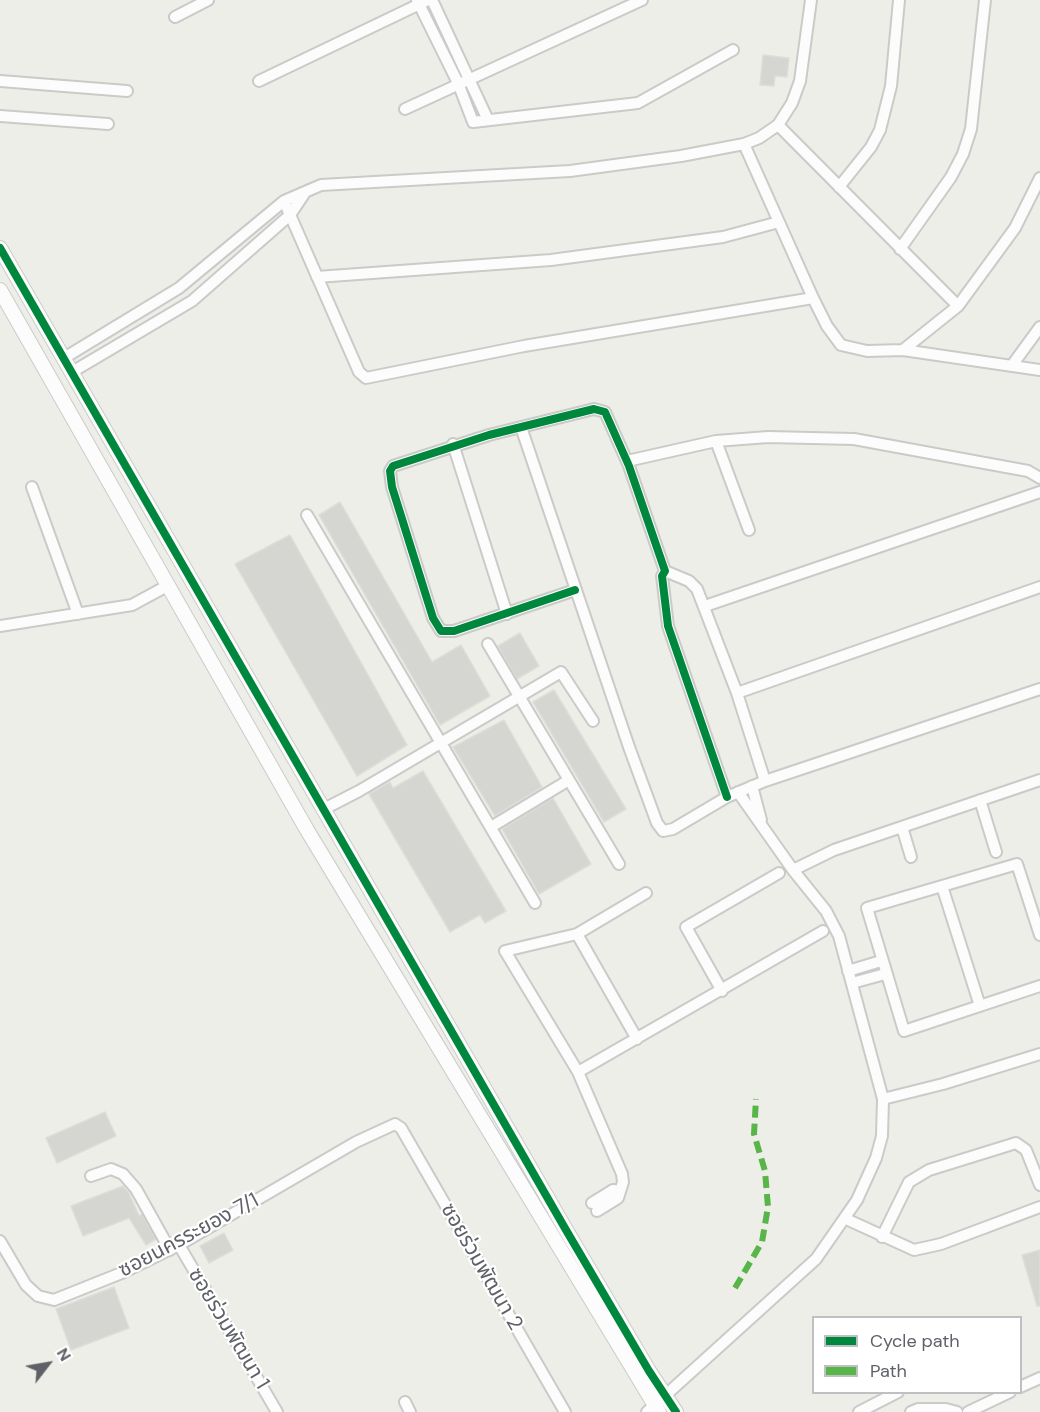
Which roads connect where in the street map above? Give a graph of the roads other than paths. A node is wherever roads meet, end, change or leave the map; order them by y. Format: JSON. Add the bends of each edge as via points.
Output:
{"nodes":[{"id":1,"x":207,"y":0,"type":"edge"},
{"id":2,"x":642,"y":0,"type":"edge"},
{"id":3,"x":811,"y":0,"type":"edge"},
{"id":4,"x":899,"y":0,"type":"edge"},
{"id":5,"x":985,"y":0,"type":"edge"},
{"id":6,"x":424,"y":1,"type":"edge"},
{"id":7,"x":175,"y":17,"type":"dead end"},
{"id":8,"x":733,"y":50,"type":"dead end"},
{"id":9,"x":470,"y":78,"type":"junction"},
{"id":10,"x":0,"y":81,"type":"edge"},
{"id":11,"x":259,"y":81,"type":"dead end"},
{"id":12,"x":458,"y":83,"type":"junction"},
{"id":13,"x":127,"y":91,"type":"dead end"},
{"id":14,"x":405,"y":109,"type":"dead end"},
{"id":15,"x":0,"y":116,"type":"edge"},
{"id":16,"x":489,"y":120,"type":"junction"},
{"id":17,"x":108,"y":124,"type":"dead end"},
{"id":18,"x":778,"y":125,"type":"junction"},
{"id":19,"x":744,"y":144,"type":"junction"},
{"id":20,"x":1040,"y":178,"type":"edge"},
{"id":21,"x":839,"y":186,"type":"junction"},
{"id":22,"x":304,"y":193,"type":"junction"},
{"id":23,"x":284,"y":201,"type":"junction"},
{"id":24,"x":290,"y":216,"type":"junction"},
{"id":25,"x":779,"y":222,"type":"junction"},
{"id":26,"x":0,"y":248,"type":"edge"},
{"id":27,"x":900,"y":249,"type":"junction"},
{"id":28,"x":317,"y":277,"type":"junction"},
{"id":29,"x":0,"y":291,"type":"edge"},
{"id":30,"x":813,"y":298,"type":"junction"},
{"id":31,"x":958,"y":306,"type":"junction"},
{"id":32,"x":1040,"y":327,"type":"edge"},
{"id":33,"x":903,"y":350,"type":"junction"},
{"id":34,"x":64,"y":358,"type":"junction"},
{"id":35,"x":1013,"y":364,"type":"junction"},
{"id":36,"x":1040,"y":370,"type":"edge"},
{"id":37,"x":72,"y":372,"type":"junction"},
{"id":38,"x":521,"y":427,"type":"junction"},
{"id":39,"x":716,"y":441,"type":"junction"},
{"id":40,"x":453,"y":444,"type":"junction"},
{"id":41,"x":627,"y":461,"type":"junction"},
{"id":42,"x":1040,"y":478,"type":"edge"},
{"id":43,"x":32,"y":488,"type":"dead end"},
{"id":44,"x":1040,"y":492,"type":"edge"},
{"id":45,"x":307,"y":514,"type":"dead end"},
{"id":46,"x":748,"y":530,"type":"dead end"},
{"id":47,"x":665,"y":571,"type":"junction"},
{"id":48,"x":167,"y":586,"type":"junction"},
{"id":49,"x":1040,"y":587,"type":"edge"},
{"id":50,"x":575,"y":590,"type":"junction"},
{"id":51,"x":705,"y":606,"type":"junction"},
{"id":52,"x":78,"y":614,"type":"junction"},
{"id":53,"x":507,"y":614,"type":"junction"},
{"id":54,"x":0,"y":626,"type":"edge"},
{"id":55,"x":488,"y":644,"type":"dead end"},
{"id":56,"x":253,"y":685,"type":"junction"},
{"id":57,"x":1040,"y":688,"type":"edge"},
{"id":58,"x":737,"y":693,"type":"junction"},
{"id":59,"x":518,"y":696,"type":"junction"},
{"id":60,"x":231,"y":698,"type":"junction"},
{"id":61,"x":593,"y":721,"type":"dead end"},
{"id":62,"x":442,"y":742,"type":"junction"},
{"id":63,"x":569,"y":780,"type":"junction"},
{"id":64,"x":1040,"y":780,"type":"edge"},
{"id":65,"x":765,"y":781,"type":"junction"},
{"id":66,"x":752,"y":786,"type":"junction"},
{"id":67,"x":738,"y":792,"type":"junction"},
{"id":68,"x":727,"y":797,"type":"junction"},
{"id":69,"x":980,"y":800,"type":"junction"},
{"id":70,"x":324,"y":808,"type":"junction"},
{"id":71,"x":491,"y":827,"type":"junction"},
{"id":72,"x":902,"y":827,"type":"junction"},
{"id":73,"x":764,"y":829,"type":"junction"},
{"id":74,"x":996,"y":852,"type":"dead end"},
{"id":75,"x":911,"y":857,"type":"dead end"},
{"id":76,"x":620,"y":864,"type":"dead end"},
{"id":77,"x":793,"y":870,"type":"junction"},
{"id":78,"x":779,"y":873,"type":"dead end"},
{"id":79,"x":942,"y":886,"type":"junction"},
{"id":80,"x":646,"y":893,"type":"dead end"},
{"id":81,"x":535,"y":903,"type":"dead end"},
{"id":82,"x":823,"y":931,"type":"dead end"},
{"id":83,"x":577,"y":934,"type":"junction"},
{"id":84,"x":1040,"y":935,"type":"edge"},
{"id":85,"x":881,"y":961,"type":"junction"},
{"id":86,"x":849,"y":971,"type":"junction"},
{"id":87,"x":885,"y":974,"type":"junction"},
{"id":88,"x":852,"y":983,"type":"junction"},
{"id":89,"x":1040,"y":986,"type":"edge"},
{"id":90,"x":722,"y":991,"type":"junction"},
{"id":91,"x":980,"y":1006,"type":"junction"},
{"id":92,"x":637,"y":1039,"type":"junction"},
{"id":93,"x":1040,"y":1054,"type":"edge"},
{"id":94,"x":578,"y":1072,"type":"junction"},
{"id":95,"x":883,"y":1095,"type":"junction"},
{"id":96,"x":395,"y":1124,"type":"joint"},
{"id":97,"x":91,"y":1176,"type":"dead end"},
{"id":98,"x":1040,"y":1185,"type":"edge"},
{"id":99,"x":594,"y":1207,"type":"dead end"},
{"id":100,"x":1040,"y":1207,"type":"edge"},
{"id":101,"x":846,"y":1219,"type":"junction"},
{"id":102,"x":882,"y":1237,"type":"junction"},
{"id":103,"x":0,"y":1241,"type":"edge"},
{"id":104,"x":174,"y":1247,"type":"junction"},
{"id":105,"x":1040,"y":1378,"type":"edge"},
{"id":106,"x":1022,"y":1386,"type":"edge"},
{"id":107,"x":894,"y":1394,"type":"edge"},
{"id":108,"x":1006,"y":1394,"type":"edge"},
{"id":109,"x":657,"y":1406,"type":"edge"},
{"id":110,"x":277,"y":1412,"type":"edge"},
{"id":111,"x":565,"y":1412,"type":"edge"},
{"id":112,"x":676,"y":1412,"type":"edge"},
{"id":113,"x":859,"y":1412,"type":"edge"},
{"id":114,"x":911,"y":1412,"type":"edge"},
{"id":115,"x":957,"y":1412,"type":"edge"},
{"id":116,"x":968,"y":1412,"type":"edge"}],
"edges":[{"from":1,"to":7,"type":"street"},
{"from":2,"to":9,"type":"street"},
{"from":3,"to":18,"type":"street","via":[[800,81]]},
{"from":4,"to":21,"type":"street","via":[[891,86],[880,130]]},
{"from":5,"to":27,"type":"street","via":[[971,129],[963,154]]},
{"from":6,"to":9,"type":"street"},
{"from":6,"to":11,"type":"street"},
{"from":6,"to":12,"type":"street"},
{"from":8,"to":16,"type":"street","via":[[638,103]]},
{"from":9,"to":12,"type":"street"},
{"from":9,"to":16,"type":"street"},
{"from":10,"to":13,"type":"street"},
{"from":12,"to":14,"type":"street"},
{"from":12,"to":16,"type":"street","via":[[473,122]]},
{"from":15,"to":17,"type":"street"},
{"from":18,"to":19,"type":"street"},
{"from":18,"to":21,"type":"street"},
{"from":19,"to":22,"type":"street","via":[[570,171],[431,181],[340,182]]},
{"from":19,"to":25,"type":"street"},
{"from":20,"to":31,"type":"street","via":[[1015,228]]},
{"from":21,"to":27,"type":"street"},
{"from":22,"to":23,"type":"street"},
{"from":22,"to":24,"type":"street"},
{"from":23,"to":24,"type":"street"},
{"from":23,"to":34,"type":"street","via":[[179,288]]},
{"from":24,"to":28,"type":"street"},
{"from":24,"to":37,"type":"street","via":[[192,301]]},
{"from":25,"to":28,"type":"street","via":[[723,237],[551,260]]},
{"from":25,"to":30,"type":"street"},
{"from":26,"to":34,"type":"street"},
{"from":27,"to":31,"type":"street"},
{"from":28,"to":30,"type":"street","via":[[358,372],[366,378],[524,346]]},
{"from":29,"to":48,"type":"street"},
{"from":30,"to":33,"type":"street","via":[[841,345],[867,351]]},
{"from":31,"to":33,"type":"street"},
{"from":32,"to":35,"type":"street"},
{"from":33,"to":35,"type":"street"},
{"from":34,"to":37,"type":"street"},
{"from":35,"to":36,"type":"street"},
{"from":37,"to":56,"type":"street"},
{"from":38,"to":40,"type":"street"},
{"from":38,"to":41,"type":"street","via":[[602,410],[611,420]]},
{"from":38,"to":50,"type":"street"},
{"from":39,"to":41,"type":"street"},
{"from":39,"to":42,"type":"street","via":[[768,437],[854,439],[1028,471]]},
{"from":39,"to":46,"type":"street"},
{"from":40,"to":53,"type":"street"},
{"from":40,"to":53,"type":"street","via":[[400,461],[390,471],[433,618],[441,631],[449,632]]},
{"from":41,"to":47,"type":"street"},
{"from":43,"to":52,"type":"street"},
{"from":44,"to":51,"type":"street"},
{"from":45,"to":62,"type":"street"},
{"from":47,"to":51,"type":"street","via":[[688,581]]},
{"from":47,"to":68,"type":"street","via":[[662,576],[668,626]]},
{"from":48,"to":52,"type":"street","via":[[132,605]]},
{"from":48,"to":60,"type":"street"},
{"from":49,"to":58,"type":"street"},
{"from":50,"to":53,"type":"street"},
{"from":50,"to":68,"type":"street","via":[[660,828],[673,830]]},
{"from":51,"to":58,"type":"street"},
{"from":52,"to":54,"type":"street"},
{"from":55,"to":59,"type":"street"},
{"from":56,"to":60,"type":"street"},
{"from":56,"to":70,"type":"street"},
{"from":57,"to":65,"type":"street"},
{"from":58,"to":65,"type":"street"},
{"from":59,"to":61,"type":"street","via":[[561,672]]},
{"from":59,"to":62,"type":"street"},
{"from":59,"to":63,"type":"street"},
{"from":60,"to":109,"type":"street"},
{"from":62,"to":70,"type":"street"},
{"from":62,"to":71,"type":"street"},
{"from":63,"to":71,"type":"street"},
{"from":63,"to":76,"type":"street"},
{"from":64,"to":69,"type":"street"},
{"from":65,"to":66,"type":"street"},
{"from":66,"to":67,"type":"street"},
{"from":66,"to":73,"type":"street"},
{"from":67,"to":68,"type":"street"},
{"from":67,"to":73,"type":"street"},
{"from":69,"to":72,"type":"street"},
{"from":69,"to":74,"type":"street"},
{"from":70,"to":109,"type":"street"},
{"from":71,"to":81,"type":"street"},
{"from":72,"to":75,"type":"street"},
{"from":72,"to":77,"type":"street","via":[[834,850]]},
{"from":73,"to":77,"type":"street"},
{"from":77,"to":86,"type":"street","via":[[833,924]]},
{"from":78,"to":90,"type":"street","via":[[686,927]]},
{"from":79,"to":84,"type":"street","via":[[1017,864]]},
{"from":79,"to":85,"type":"street","via":[[867,908]]},
{"from":79,"to":91,"type":"street"},
{"from":80,"to":83,"type":"street"},
{"from":82,"to":90,"type":"street"},
{"from":83,"to":92,"type":"street"},
{"from":83,"to":94,"type":"street","via":[[505,951]]},
{"from":85,"to":86,"type":"street"},
{"from":85,"to":87,"type":"street"},
{"from":86,"to":88,"type":"street"},
{"from":87,"to":88,"type":"street"},
{"from":87,"to":91,"type":"street","via":[[904,1031]]},
{"from":88,"to":95,"type":"street"},
{"from":89,"to":91,"type":"street"},
{"from":90,"to":92,"type":"street"},
{"from":92,"to":94,"type":"street"},
{"from":93,"to":95,"type":"street","via":[[943,1084]]},
{"from":94,"to":99,"type":"street","via":[[622,1174],[620,1191],[613,1190]]},
{"from":95,"to":101,"type":"street","via":[[885,1115],[876,1158]]},
{"from":96,"to":104,"type":"street","name":"ซอยนครระยอง 7/1","via":[[356,1142]]},
{"from":96,"to":111,"type":"street","name":"ซอยร่วมพัฒนา 2","via":[[401,1128]]},
{"from":97,"to":104,"type":"street","name":"ซอยร่วมพัฒนา 1","via":[[111,1169],[123,1174]]},
{"from":98,"to":102,"type":"street","via":[[1020,1144],[990,1150],[914,1178]]},
{"from":100,"to":102,"type":"street","via":[[922,1249],[914,1250]]},
{"from":101,"to":102,"type":"street"},
{"from":101,"to":109,"type":"street","via":[[816,1259]]},
{"from":103,"to":104,"type":"street","name":"ซอยนครระยอง 7/1","via":[[26,1285],[38,1296],[54,1300]]},
{"from":104,"to":110,"type":"street","name":"ซอยร่วมพัฒนา 1"},
{"from":105,"to":106,"type":"street"},
{"from":107,"to":113,"type":"street"},
{"from":108,"to":116,"type":"street"},
{"from":109,"to":112,"type":"street"},
{"from":114,"to":115,"type":"street","via":[[946,1408]]}]}
